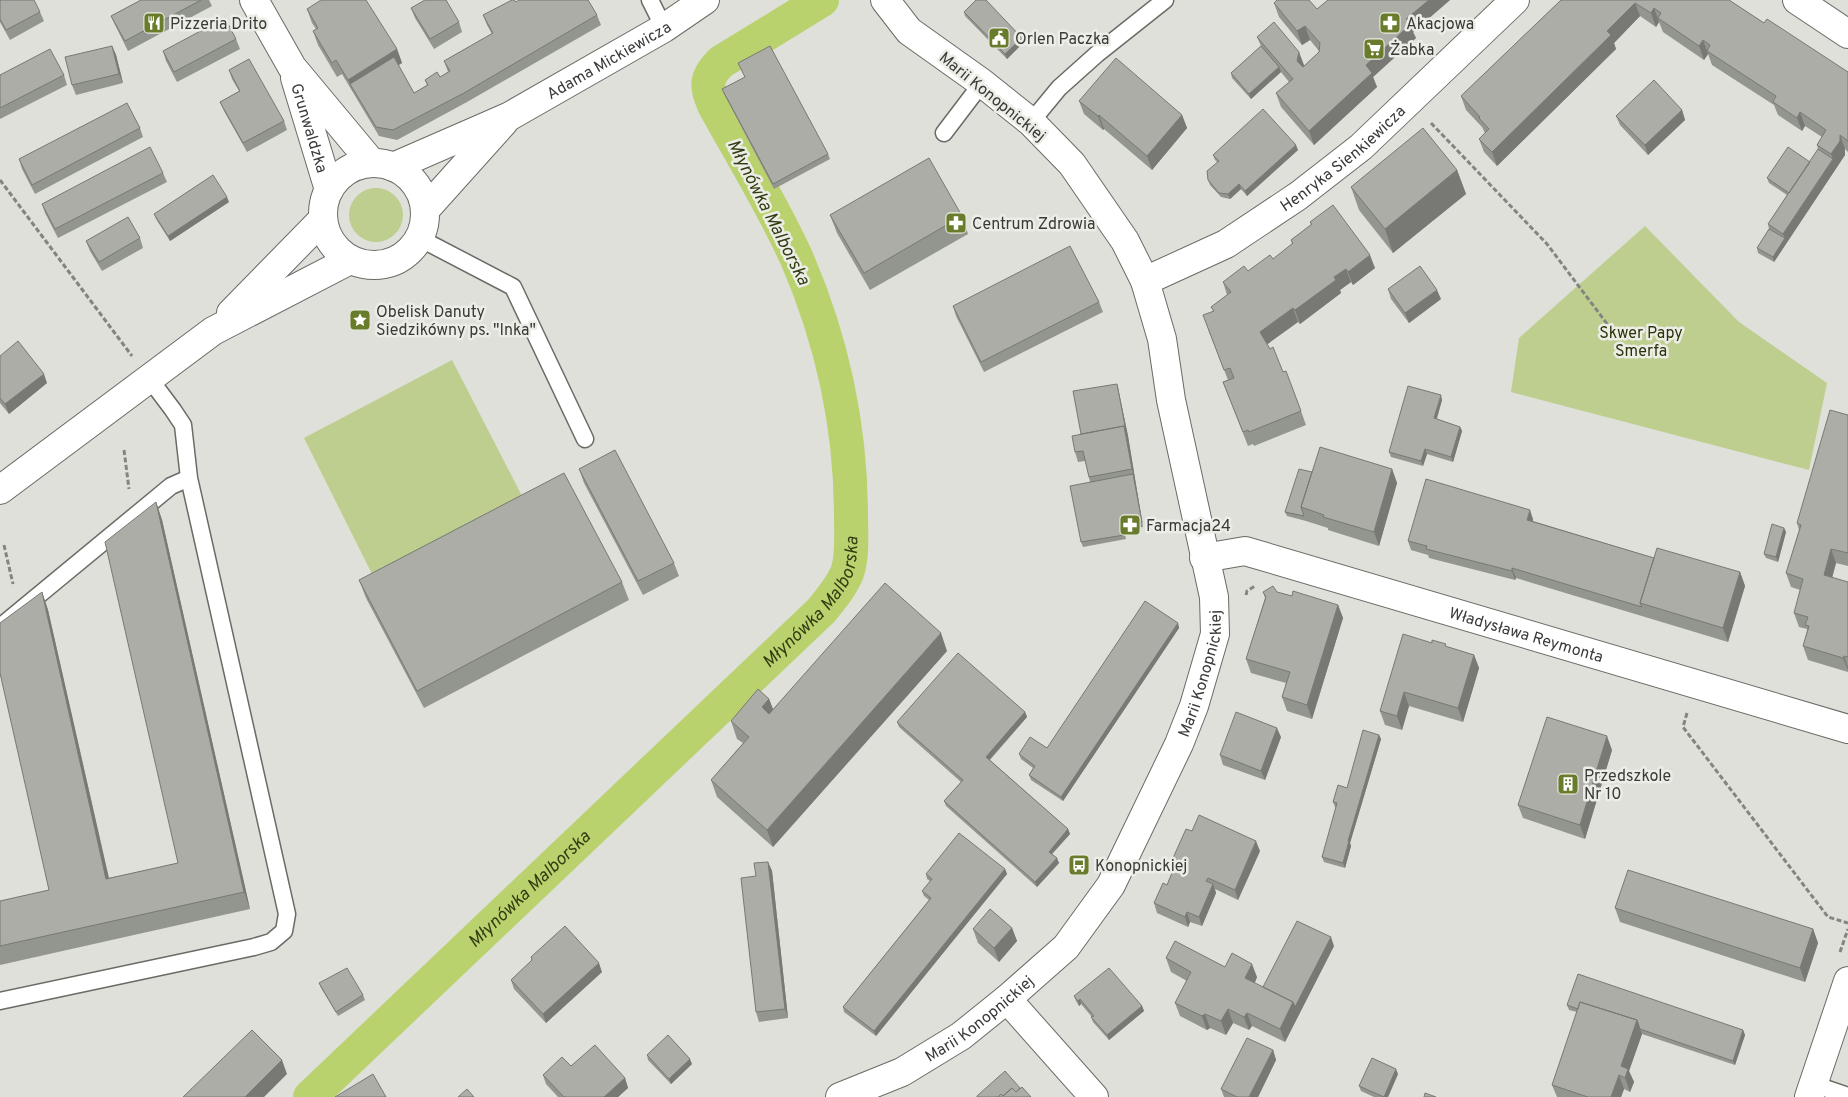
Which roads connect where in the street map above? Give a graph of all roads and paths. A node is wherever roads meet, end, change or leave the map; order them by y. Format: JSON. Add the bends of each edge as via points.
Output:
{"nodes":[{"id":1,"x":254,"y":0,"type":"edge"},
{"id":2,"x":650,"y":0,"type":"edge"},
{"id":3,"x":705,"y":0,"type":"edge"},
{"id":4,"x":884,"y":0,"type":"edge"},
{"id":5,"x":1165,"y":0,"type":"edge"},
{"id":6,"x":1515,"y":0,"type":"edge"},
{"id":7,"x":1797,"y":0,"type":"edge"},
{"id":8,"x":664,"y":28,"type":"junction"},
{"id":9,"x":1848,"y":34,"type":"edge"},
{"id":10,"x":292,"y":67,"type":"junction"},
{"id":11,"x":982,"y":83,"type":"junction"},
{"id":12,"x":510,"y":116,"type":"junction"},
{"id":13,"x":1426,"y":118,"type":"dead end"},
{"id":14,"x":1031,"y":122,"type":"junction"},
{"id":15,"x":944,"y":133,"type":"dead end"},
{"id":16,"x":383,"y":165,"type":"junction"},
{"id":17,"x":0,"y":180,"type":"edge"},
{"id":18,"x":329,"y":190,"type":"junction"},
{"id":19,"x":426,"y":210,"type":"junction"},
{"id":20,"x":323,"y":219,"type":"junction"},
{"id":21,"x":421,"y":239,"type":"junction"},
{"id":22,"x":350,"y":260,"type":"junction"},
{"id":23,"x":1145,"y":281,"type":"junction"},
{"id":24,"x":1608,"y":325,"type":"dead end"},
{"id":25,"x":213,"y":332,"type":"junction"},
{"id":26,"x":149,"y":378,"type":"junction"},
{"id":27,"x":585,"y":439,"type":"dead end"},
{"id":28,"x":124,"y":450,"type":"dead end"},
{"id":29,"x":189,"y":478,"type":"junction"},
{"id":30,"x":0,"y":490,"type":"edge"},
{"id":31,"x":133,"y":518,"type":"junction"},
{"id":32,"x":4,"y":545,"type":"dead end"},
{"id":33,"x":1204,"y":558,"type":"junction"},
{"id":34,"x":20,"y":611,"type":"junction"},
{"id":35,"x":0,"y":627,"type":"edge"},
{"id":36,"x":1690,"y":705,"type":"dead end"},
{"id":37,"x":1848,"y":728,"type":"edge"},
{"id":38,"x":1848,"y":922,"type":"edge"},
{"id":39,"x":1848,"y":981,"type":"edge"},
{"id":40,"x":1006,"y":999,"type":"junction"},
{"id":41,"x":0,"y":1001,"type":"edge"},
{"id":42,"x":1811,"y":1091,"type":"edge"},
{"id":43,"x":1848,"y":1096,"type":"edge"},
{"id":44,"x":840,"y":1097,"type":"edge"},
{"id":45,"x":1094,"y":1097,"type":"edge"}],
"edges":[{"from":1,"to":10,"type":"street","name":"Grunwaldzka"},
{"from":2,"to":8,"type":"lane"},
{"from":3,"to":8,"type":"street","name":"Adama Mickiewicza"},
{"from":4,"to":11,"type":"street","name":"Marii Konopnickiej","via":[[909,31]]},
{"from":5,"to":14,"type":"lane","via":[[1059,88]]},
{"from":6,"to":23,"type":"street","name":"Henryka Sienkiewicza","via":[[1361,147],[1298,196],[1226,244]]},
{"from":7,"to":9,"type":"street"},
{"from":8,"to":12,"type":"street","name":"Adama Mickiewicza"},
{"from":10,"to":16,"type":"street","name":"Grunwaldzka"},
{"from":10,"to":18,"type":"street","name":"Grunwaldzka"},
{"from":11,"to":14,"type":"street","name":"Marii Konopnickiej"},
{"from":11,"to":15,"type":"lane"},
{"from":12,"to":16,"type":"street","name":"Adama Mickiewicza"},
{"from":12,"to":19,"type":"street","name":"Adama Mickiewicza"},
{"from":13,"to":24,"type":"path","via":[[1547,244]]},
{"from":14,"to":23,"type":"street","name":"Marii Konopnickiej","via":[[1072,164],[1125,241]]},
{"from":16,"to":18,"type":"street","via":[[359,165],[337,179]]},
{"from":16,"to":19,"type":"street","via":[[406,174],[422,196]]},
{"from":17,"to":26,"type":"path"},
{"from":18,"to":20,"type":"street"},
{"from":19,"to":21,"type":"street"},
{"from":20,"to":22,"type":"street","via":[[327,236]]},
{"from":20,"to":25,"type":"street"},
{"from":21,"to":22,"type":"street","via":[[409,253],[381,266]]},
{"from":21,"to":27,"type":"lane","via":[[513,287]]},
{"from":22,"to":25,"type":"street"},
{"from":23,"to":33,"type":"street","name":"Marii Konopnickiej","via":[[1162,339],[1171,400]]},
{"from":25,"to":26,"type":"street"},
{"from":26,"to":29,"type":"lane","via":[[183,425]]},
{"from":26,"to":30,"type":"street"},
{"from":28,"to":31,"type":"path"},
{"from":29,"to":31,"type":"lane","via":[[171,486]]},
{"from":29,"to":41,"type":"lane","via":[[287,914],[284,931],[271,942],[254,947]]},
{"from":31,"to":34,"type":"lane"},
{"from":32,"to":34,"type":"path"},
{"from":33,"to":37,"type":"street","name":"Władysława Reymonta","via":[[1245,551]]},
{"from":33,"to":40,"type":"street","name":"Marii Konopnickiej","via":[[1214,598],[1215,634],[1179,744],[1110,884],[1066,946]]},
{"from":34,"to":35,"type":"lane"},
{"from":36,"to":38,"type":"path","via":[[1683,727],[1828,917]]},
{"from":39,"to":42,"type":"street"},
{"from":40,"to":44,"type":"street","name":"Marii Konopnickiej","via":[[961,1036],[902,1072]]},
{"from":40,"to":45,"type":"street"},
{"from":42,"to":43,"type":"lane"}]}
